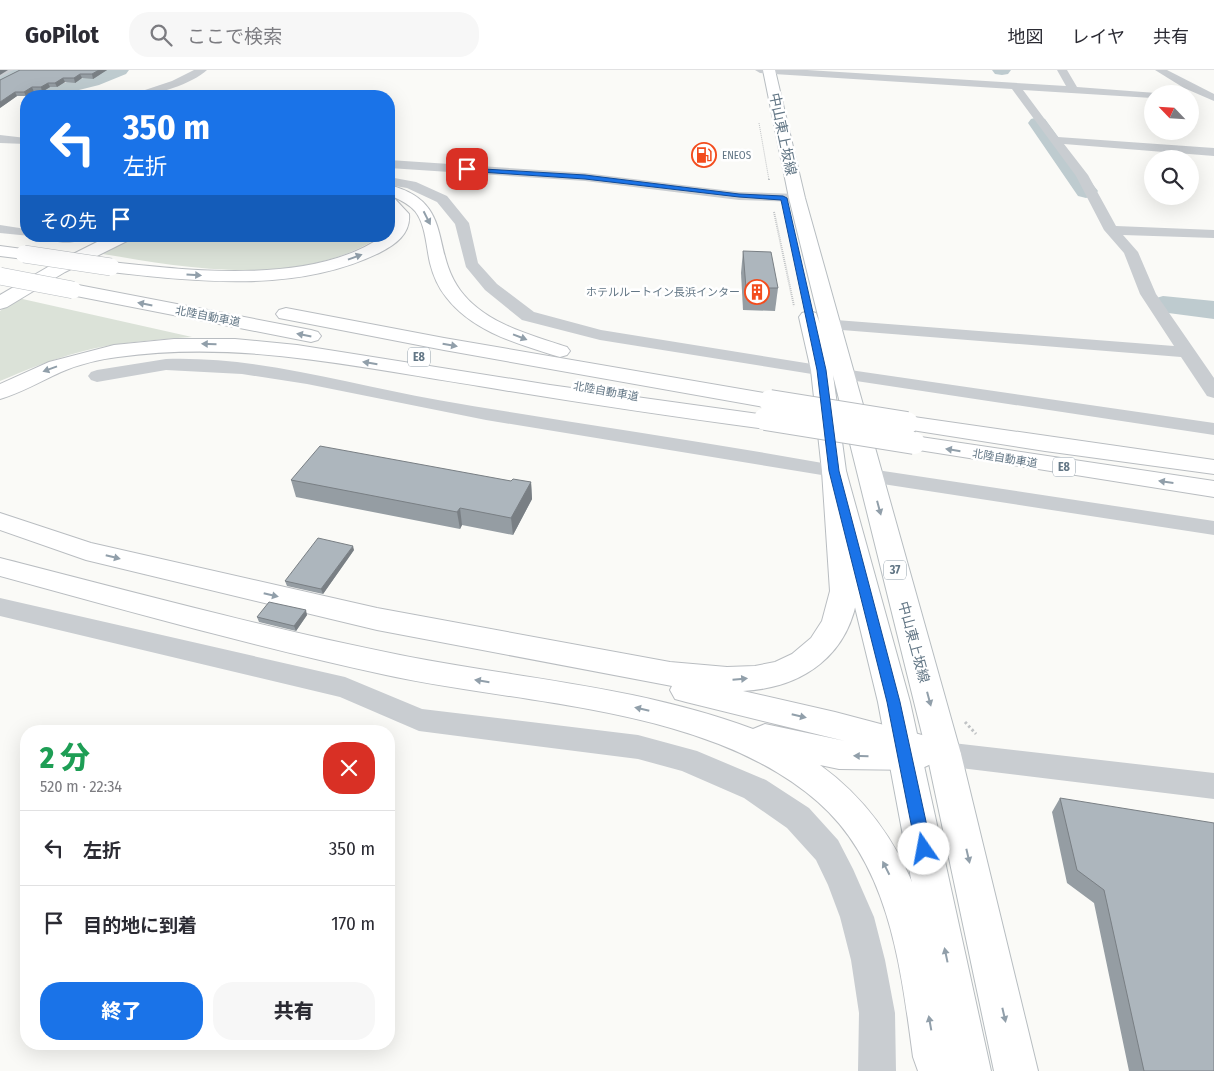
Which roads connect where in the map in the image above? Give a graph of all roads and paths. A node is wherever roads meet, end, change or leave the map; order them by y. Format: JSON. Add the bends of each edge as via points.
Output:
{"nodes":[{"id":1,"x":202,"y":70,"type":"edge"},
{"id":2,"x":759,"y":70,"type":"edge"},
{"id":3,"x":769,"y":70,"type":"edge"},
{"id":4,"x":1160,"y":70,"type":"edge"},
{"id":5,"x":8,"y":71,"type":"edge"},
{"id":6,"x":856,"y":73,"type":"edge"},
{"id":7,"x":1061,"y":75,"type":"edge"},
{"id":8,"x":868,"y":76,"type":"junction"},
{"id":9,"x":1027,"y":76,"type":"dead end"},
{"id":10,"x":0,"y":81,"type":"edge"},
{"id":11,"x":1010,"y":87,"type":"junction"},
{"id":12,"x":154,"y":90,"type":"edge"},
{"id":13,"x":870,"y":90,"type":"dead end"},
{"id":14,"x":1074,"y":91,"type":"junction"},
{"id":15,"x":1144,"y":95,"type":"edge"},
{"id":16,"x":1210,"y":100,"type":"edge"},
{"id":17,"x":759,"y":119,"type":"dead end"},
{"id":18,"x":0,"y":139,"type":"edge"},
{"id":19,"x":1054,"y":140,"type":"junction"},
{"id":20,"x":20,"y":141,"type":"edge"},
{"id":21,"x":1214,"y":152,"type":"edge"},
{"id":22,"x":395,"y":164,"type":"edge"},
{"id":23,"x":395,"y":182,"type":"edge"},
{"id":24,"x":395,"y":193,"type":"edge"},
{"id":25,"x":784,"y":198,"type":"junction"},
{"id":26,"x":395,"y":208,"type":"edge"},
{"id":27,"x":0,"y":229,"type":"edge"},
{"id":28,"x":1111,"y":230,"type":"junction"},
{"id":29,"x":20,"y":232,"type":"edge"},
{"id":30,"x":395,"y":234,"type":"edge"},
{"id":31,"x":1214,"y":234,"type":"edge"},
{"id":32,"x":92,"y":242,"type":"edge"},
{"id":33,"x":111,"y":242,"type":"edge"},
{"id":34,"x":384,"y":242,"type":"edge"},
{"id":35,"x":7,"y":261,"type":"edge"},
{"id":36,"x":0,"y":291,"type":"edge"},
{"id":37,"x":0,"y":303,"type":"edge"},
{"id":38,"x":812,"y":320,"type":"junction"},
{"id":39,"x":1186,"y":352,"type":"junction"},
{"id":40,"x":832,"y":372,"type":"junction"},
{"id":41,"x":97,"y":376,"type":"dead end"},
{"id":42,"x":1211,"y":384,"type":"edge"},
{"id":43,"x":0,"y":392,"type":"edge"},
{"id":44,"x":768,"y":409,"type":"junction"},
{"id":45,"x":910,"y":428,"type":"junction"},
{"id":46,"x":1214,"y":429,"type":"edge"},
{"id":47,"x":1206,"y":466,"type":"edge"},
{"id":48,"x":834,"y":471,"type":"junction"},
{"id":49,"x":870,"y":476,"type":"junction"},
{"id":50,"x":1214,"y":489,"type":"edge"},
{"id":51,"x":0,"y":521,"type":"edge"},
{"id":52,"x":1214,"y":528,"type":"edge"},
{"id":53,"x":0,"y":534,"type":"edge"},
{"id":54,"x":86,"y":551,"type":"junction"},
{"id":55,"x":0,"y":566,"type":"edge"},
{"id":56,"x":2,"y":611,"type":"edge"},
{"id":57,"x":376,"y":619,"type":"junction"},
{"id":58,"x":685,"y":720,"type":"junction"},
{"id":59,"x":904,"y":749,"type":"junction"},
{"id":60,"x":944,"y":754,"type":"junction"},
{"id":61,"x":1214,"y":786,"type":"edge"},
{"id":62,"x":877,"y":1071,"type":"edge"},
{"id":63,"x":940,"y":1071,"type":"edge"},
{"id":64,"x":970,"y":1071,"type":"edge"},
{"id":65,"x":1016,"y":1071,"type":"edge"}],
"edges":[{"from":1,"to":12,"type":"street"},
{"from":2,"to":3,"type":"street"},
{"from":2,"to":25,"type":"main road","name":"中山東上坂線","number":"37"},
{"from":3,"to":6,"type":"street"},
{"from":3,"to":25,"type":"main road","name":"中山東上坂線","number":"37"},
{"from":4,"to":16,"type":"street"},
{"from":5,"to":10,"type":"street","via":[[17,72]]},
{"from":6,"to":8,"type":"street"},
{"from":7,"to":14,"type":"street"},
{"from":8,"to":11,"type":"street"},
{"from":8,"to":13,"type":"street"},
{"from":9,"to":11,"type":"street","via":[[998,76]]},
{"from":11,"to":14,"type":"street"},
{"from":11,"to":19,"type":"street"},
{"from":14,"to":15,"type":"street"},
{"from":17,"to":25,"type":"path"},
{"from":18,"to":20,"type":"street"},
{"from":19,"to":21,"type":"street"},
{"from":19,"to":28,"type":"street","via":[[1082,175]]},
{"from":22,"to":25,"type":"street","via":[[585,177]]},
{"from":23,"to":40,"type":"street","via":[[411,185],[442,199],[462,222],[471,264],[491,287],[528,316],[600,335]]},
{"from":24,"to":44,"type":"main road","one_way":true,"via":[[424,211],[434,234],[439,266],[453,294],[464,306],[494,326],[537,344],[643,371]]},
{"from":25,"to":38,"type":"main road","name":"中山東上坂線","number":"37"},
{"from":25,"to":38,"type":"path"},
{"from":30,"to":26,"type":"main road","one_way":true,"bridge":true,"via":[[401,226],[401,214]]},
{"from":27,"to":29,"type":"street"},
{"from":28,"to":31,"type":"street"},
{"from":28,"to":39,"type":"street","via":[[1131,252],[1148,294]]},
{"from":32,"to":36,"type":"main road"},
{"from":33,"to":37,"type":"main road"},
{"from":35,"to":34,"type":"main road","one_way":true,"bridge":true,"via":[[226,276],[321,267],[360,256]]},
{"from":35,"to":44,"type":"main road","name":"北陸自動車道","number":"E8","one_way":true},
{"from":44,"to":35,"type":"main road","name":"北陸自動車道","number":"E8","one_way":true,"bridge":true,"via":[[422,358],[73,290]]},
{"from":38,"to":39,"type":"street"},
{"from":38,"to":40,"type":"main road","name":"中山東上坂線","number":"37"},
{"from":39,"to":42,"type":"street"},
{"from":40,"to":46,"type":"street"},
{"from":40,"to":48,"type":"main road","name":"中山東上坂線","number":"37"},
{"from":40,"to":49,"type":"main road","name":"中山東上坂線","number":"37"},
{"from":41,"to":48,"type":"street","via":[[174,364],[261,372],[436,405]]},
{"from":44,"to":43,"type":"main road","one_way":true,"via":[[580,396],[313,354],[226,344],[148,347],[99,355],[37,374]]},
{"from":44,"to":45,"type":"main road","name":"北陸自動車道","number":"E8","bridge":true},
{"from":44,"to":45,"type":"main road","name":"北陸自動車道","number":"E8","bridge":true,"via":[[858,434]]},
{"from":45,"to":47,"type":"main road","name":"北陸自動車道","number":"E8"},
{"from":50,"to":45,"type":"main road","name":"北陸自動車道","number":"E8","one_way":true},
{"from":57,"to":48,"type":"main road","one_way":true,"via":[[702,679],[732,680],[779,674],[796,667],[821,648],[831,636],[842,608],[844,591]]},
{"from":48,"to":59,"type":"main road","name":"中山東上坂線","number":"37"},
{"from":49,"to":52,"type":"street"},
{"from":49,"to":60,"type":"main road","name":"中山東上坂線","number":"37","one_way":true},
{"from":51,"to":54,"type":"main road"},
{"from":53,"to":54,"type":"main road"},
{"from":54,"to":57,"type":"main road","one_way":true},
{"from":58,"to":55,"type":"main road","one_way":true,"via":[[588,698],[430,673],[351,656],[148,607]]},
{"from":56,"to":62,"type":"street","via":[[344,688],[419,720],[638,747],[687,760],[754,788],[798,818],[827,850],[842,880],[858,917],[868,960],[877,1013]]},
{"from":57,"to":59,"type":"main road","one_way":true},
{"from":59,"to":58,"type":"main road","one_way":true,"via":[[840,755]]},
{"from":63,"to":58,"type":"main road","one_way":true,"via":[[919,958],[904,907],[884,863],[850,812],[832,793],[793,763],[769,750]]},
{"from":59,"to":60,"type":"main road"},
{"from":64,"to":59,"type":"main road","name":"中山東上坂線","number":"37","one_way":true},
{"from":60,"to":61,"type":"street"},
{"from":60,"to":65,"type":"main road","name":"中山東上坂線","number":"37","one_way":true}]}
